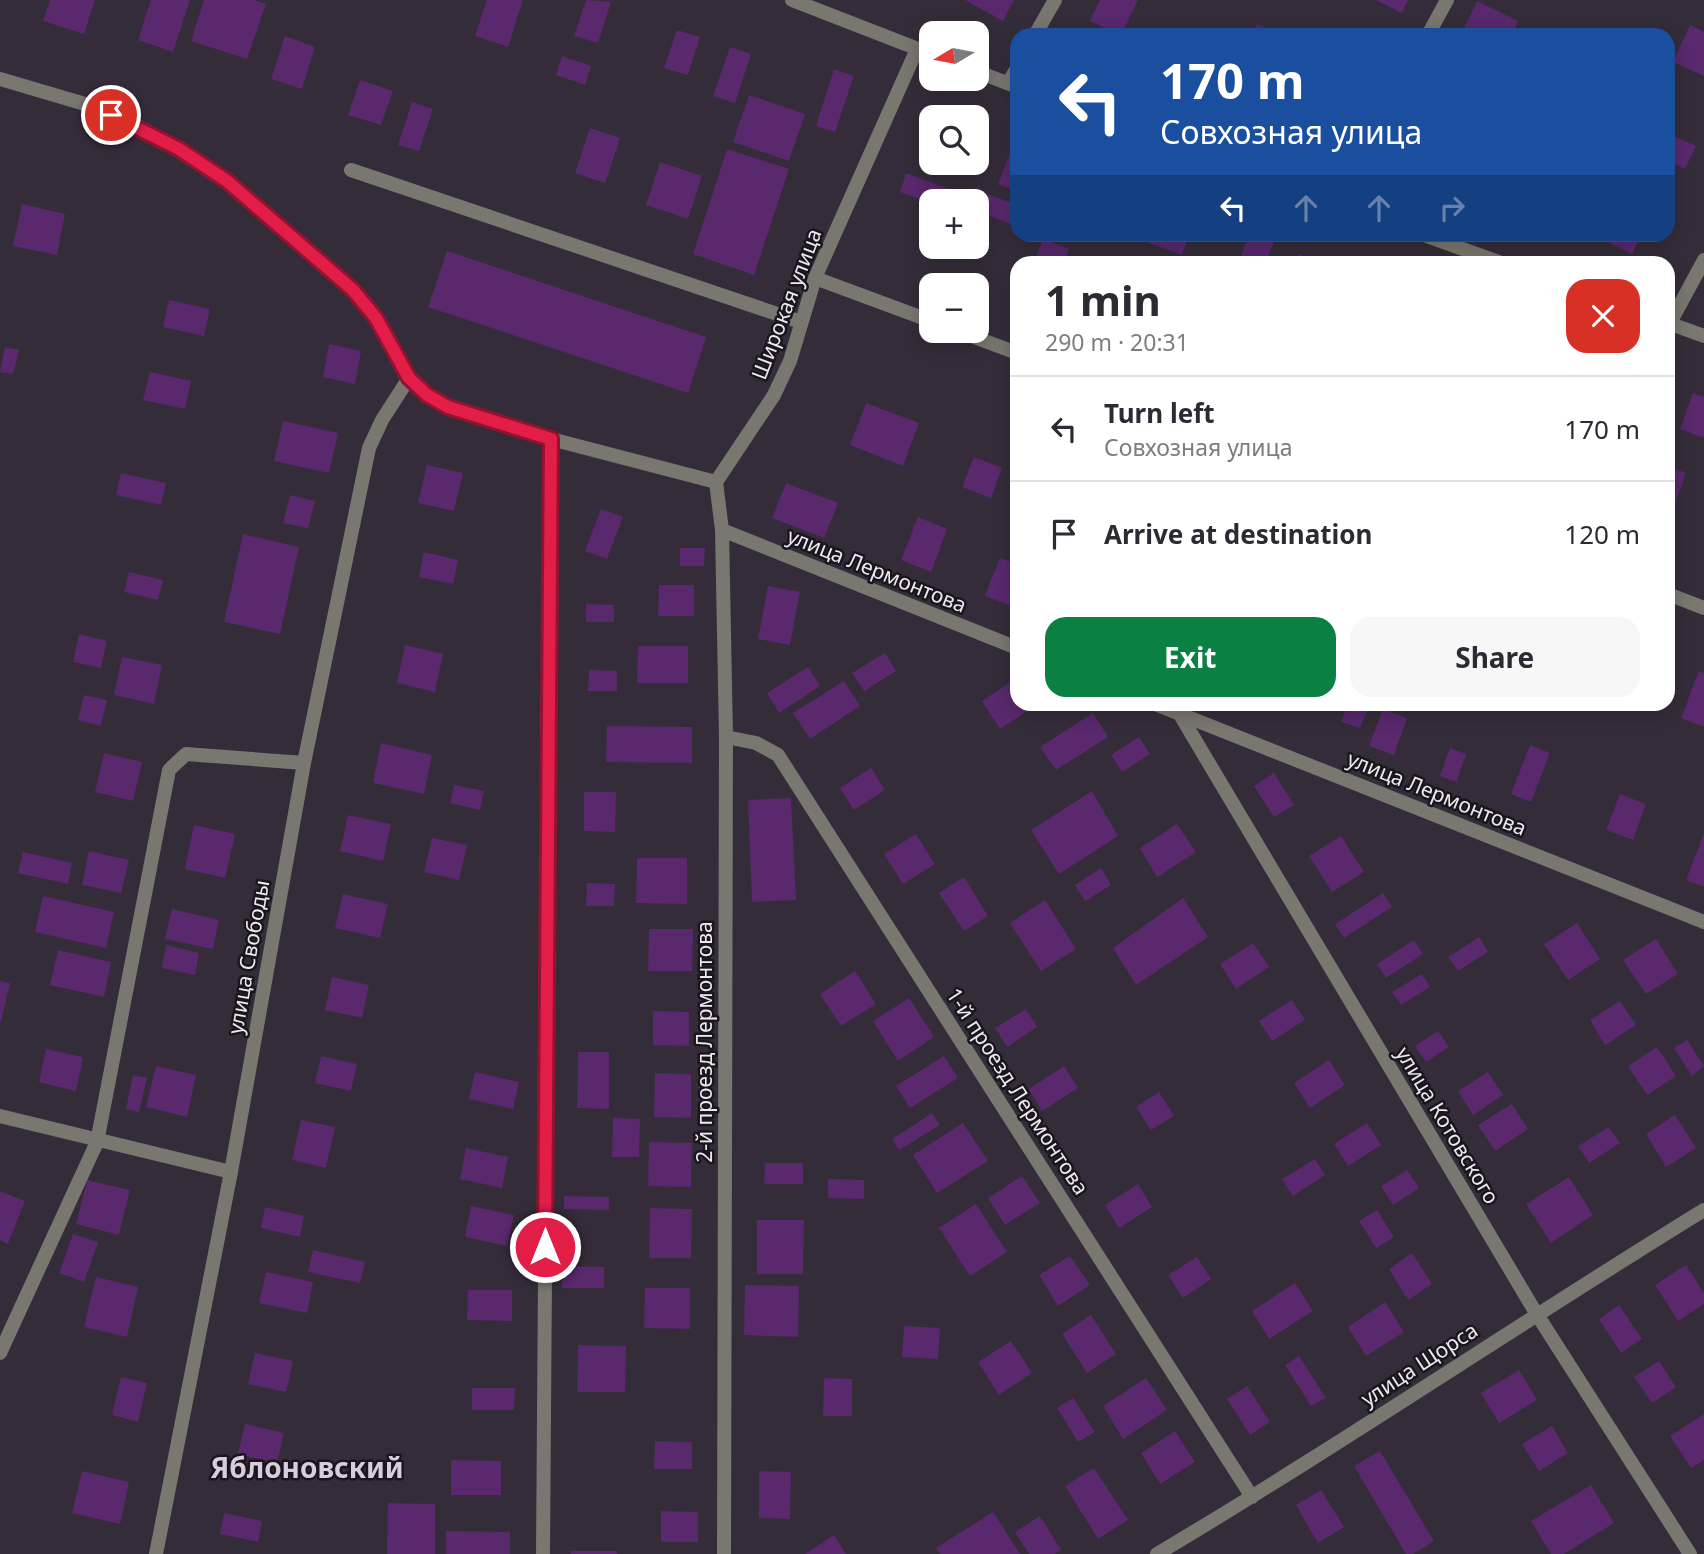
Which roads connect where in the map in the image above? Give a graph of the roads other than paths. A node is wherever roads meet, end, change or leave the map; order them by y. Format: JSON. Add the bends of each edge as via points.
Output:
{"nodes":[{"id":1,"x":792,"y":0,"type":"edge"},
{"id":2,"x":1055,"y":0,"type":"edge"},
{"id":3,"x":1447,"y":0,"type":"edge"},
{"id":4,"x":1039,"y":28,"type":"edge"},
{"id":5,"x":1432,"y":28,"type":"edge"},
{"id":6,"x":919,"y":50,"type":"edge"},
{"id":7,"x":919,"y":62,"type":"edge"},
{"id":8,"x":989,"y":77,"type":"edge"},
{"id":9,"x":0,"y":79,"type":"edge"},
{"id":10,"x":1010,"y":84,"type":"edge"},
{"id":11,"x":351,"y":170,"type":"dead end"},
{"id":12,"x":1443,"y":242,"type":"edge"},
{"id":13,"x":1482,"y":256,"type":"edge"},
{"id":14,"x":1704,"y":260,"type":"edge"},
{"id":15,"x":815,"y":278,"type":"junction"},
{"id":16,"x":1675,"y":312,"type":"edge"},
{"id":17,"x":919,"y":317,"type":"edge"},
{"id":18,"x":801,"y":322,"type":"junction"},
{"id":19,"x":1675,"y":325,"type":"edge"},
{"id":20,"x":1704,"y":336,"type":"edge"},
{"id":21,"x":989,"y":343,"type":"edge"},
{"id":22,"x":1010,"y":350,"type":"edge"},
{"id":23,"x":409,"y":378,"type":"junction"},
{"id":24,"x":551,"y":439,"type":"junction"},
{"id":25,"x":716,"y":482,"type":"junction"},
{"id":26,"x":722,"y":530,"type":"junction"},
{"id":27,"x":1675,"y":597,"type":"edge"},
{"id":28,"x":1704,"y":608,"type":"edge"},
{"id":29,"x":1010,"y":645,"type":"edge"},
{"id":30,"x":1174,"y":711,"type":"edge"},
{"id":31,"x":1179,"y":713,"type":"junction"},
{"id":32,"x":726,"y":737,"type":"junction"},
{"id":33,"x":303,"y":763,"type":"junction"},
{"id":34,"x":1704,"y":922,"type":"edge"},
{"id":35,"x":0,"y":1116,"type":"edge"},
{"id":36,"x":97,"y":1142,"type":"junction"},
{"id":37,"x":231,"y":1172,"type":"junction"},
{"id":38,"x":1704,"y":1210,"type":"edge"},
{"id":39,"x":1536,"y":1313,"type":"junction"},
{"id":40,"x":0,"y":1353,"type":"edge"},
{"id":41,"x":1252,"y":1497,"type":"junction"},
{"id":42,"x":156,"y":1554,"type":"edge"},
{"id":43,"x":543,"y":1554,"type":"edge"},
{"id":44,"x":724,"y":1554,"type":"edge"},
{"id":45,"x":1157,"y":1554,"type":"edge"},
{"id":46,"x":1689,"y":1554,"type":"edge"}],
"edges":[{"from":1,"to":6,"type":"street"},
{"from":2,"to":4,"type":"street"},
{"from":3,"to":5,"type":"street"},
{"from":7,"to":15,"type":"street","name":"Широкая улица"},
{"from":8,"to":10,"type":"street"},
{"from":9,"to":23,"type":"street","via":[[85,104],[136,125],[227,181],[353,290],[376,318]]},
{"from":11,"to":18,"type":"street"},
{"from":12,"to":13,"type":"street"},
{"from":14,"to":16,"type":"street"},
{"from":15,"to":17,"type":"street"},
{"from":15,"to":18,"type":"street","name":"Широкая улица"},
{"from":18,"to":25,"type":"street","name":"Широкая улица","via":[[774,395]]},
{"from":19,"to":20,"type":"street"},
{"from":21,"to":22,"type":"street"},
{"from":23,"to":24,"type":"street","via":[[448,407]]},
{"from":23,"to":33,"type":"street","name":"улица Свободы","via":[[369,448]]},
{"from":24,"to":25,"type":"street"},
{"from":24,"to":43,"type":"street"},
{"from":25,"to":26,"type":"street"},
{"from":26,"to":29,"type":"street","name":"улица Лермонтова"},
{"from":26,"to":32,"type":"street","name":"2-й проезд Лермонтова"},
{"from":27,"to":28,"type":"street"},
{"from":30,"to":31,"type":"street","name":"улица Лермонтова"},
{"from":31,"to":34,"type":"street","name":"улица Лермонтова"},
{"from":31,"to":39,"type":"street","name":"улица Котовского"},
{"from":32,"to":41,"type":"street","name":"1-й проезд Лермонтова","via":[[756,743],[778,755]]},
{"from":32,"to":44,"type":"street","name":"2-й проезд Лермонтова"},
{"from":33,"to":36,"type":"street","via":[[186,754],[169,770]]},
{"from":33,"to":37,"type":"street","name":"улица Свободы"},
{"from":35,"to":36,"type":"street"},
{"from":36,"to":37,"type":"street"},
{"from":36,"to":40,"type":"street"},
{"from":37,"to":42,"type":"street","name":"улица Свободы"},
{"from":38,"to":39,"type":"street","name":"улица Щорса"},
{"from":39,"to":41,"type":"street","name":"улица Щорса"},
{"from":39,"to":46,"type":"street","name":"улица Котовского"},
{"from":41,"to":45,"type":"street","name":"улица Щорса"}]}
